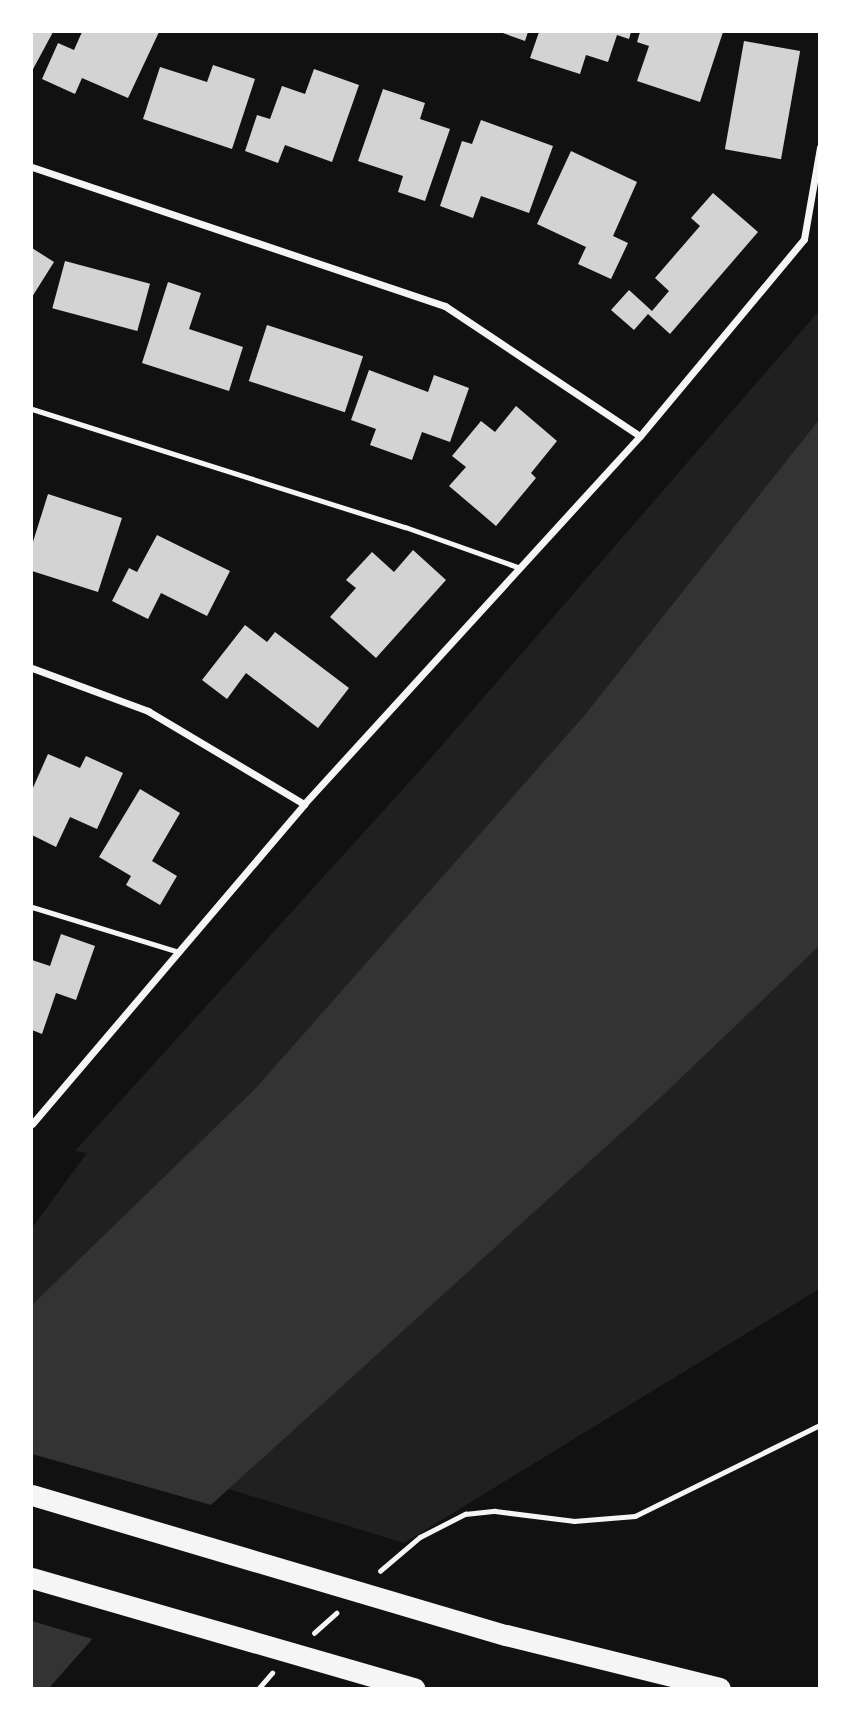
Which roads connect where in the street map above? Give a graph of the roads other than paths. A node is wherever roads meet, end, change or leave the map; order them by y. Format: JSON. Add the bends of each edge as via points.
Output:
{"nodes":[{"id":1,"x":820,"y":147,"type":"edge"},
{"id":2,"x":32,"y":167,"type":"edge"},
{"id":3,"x":32,"y":409,"type":"edge"},
{"id":4,"x":640,"y":436,"type":"junction"},
{"id":5,"x":520,"y":568,"type":"junction"},
{"id":6,"x":32,"y":668,"type":"edge"},
{"id":7,"x":304,"y":804,"type":"junction"},
{"id":8,"x":32,"y":907,"type":"edge"},
{"id":9,"x":178,"y":952,"type":"junction"},
{"id":10,"x":32,"y":1124,"type":"edge"},
{"id":11,"x":32,"y":1495,"type":"edge"},
{"id":12,"x":32,"y":1578,"type":"edge"},
{"id":13,"x":414,"y":1689,"type":"edge"},
{"id":14,"x":720,"y":1689,"type":"edge"}],
"edges":[{"from":1,"to":4,"type":"street","via":[[804,239]]},
{"from":2,"to":4,"type":"street","via":[[445,306]]},
{"from":3,"to":5,"type":"lane"},
{"from":4,"to":5,"type":"street"},
{"from":5,"to":7,"type":"street"},
{"from":6,"to":7,"type":"street","via":[[148,710]]},
{"from":7,"to":9,"type":"street"},
{"from":8,"to":9,"type":"lane"},
{"from":9,"to":10,"type":"street"},
{"from":11,"to":14,"type":"highway","via":[[506,1635]]},
{"from":12,"to":13,"type":"highway"}]}
